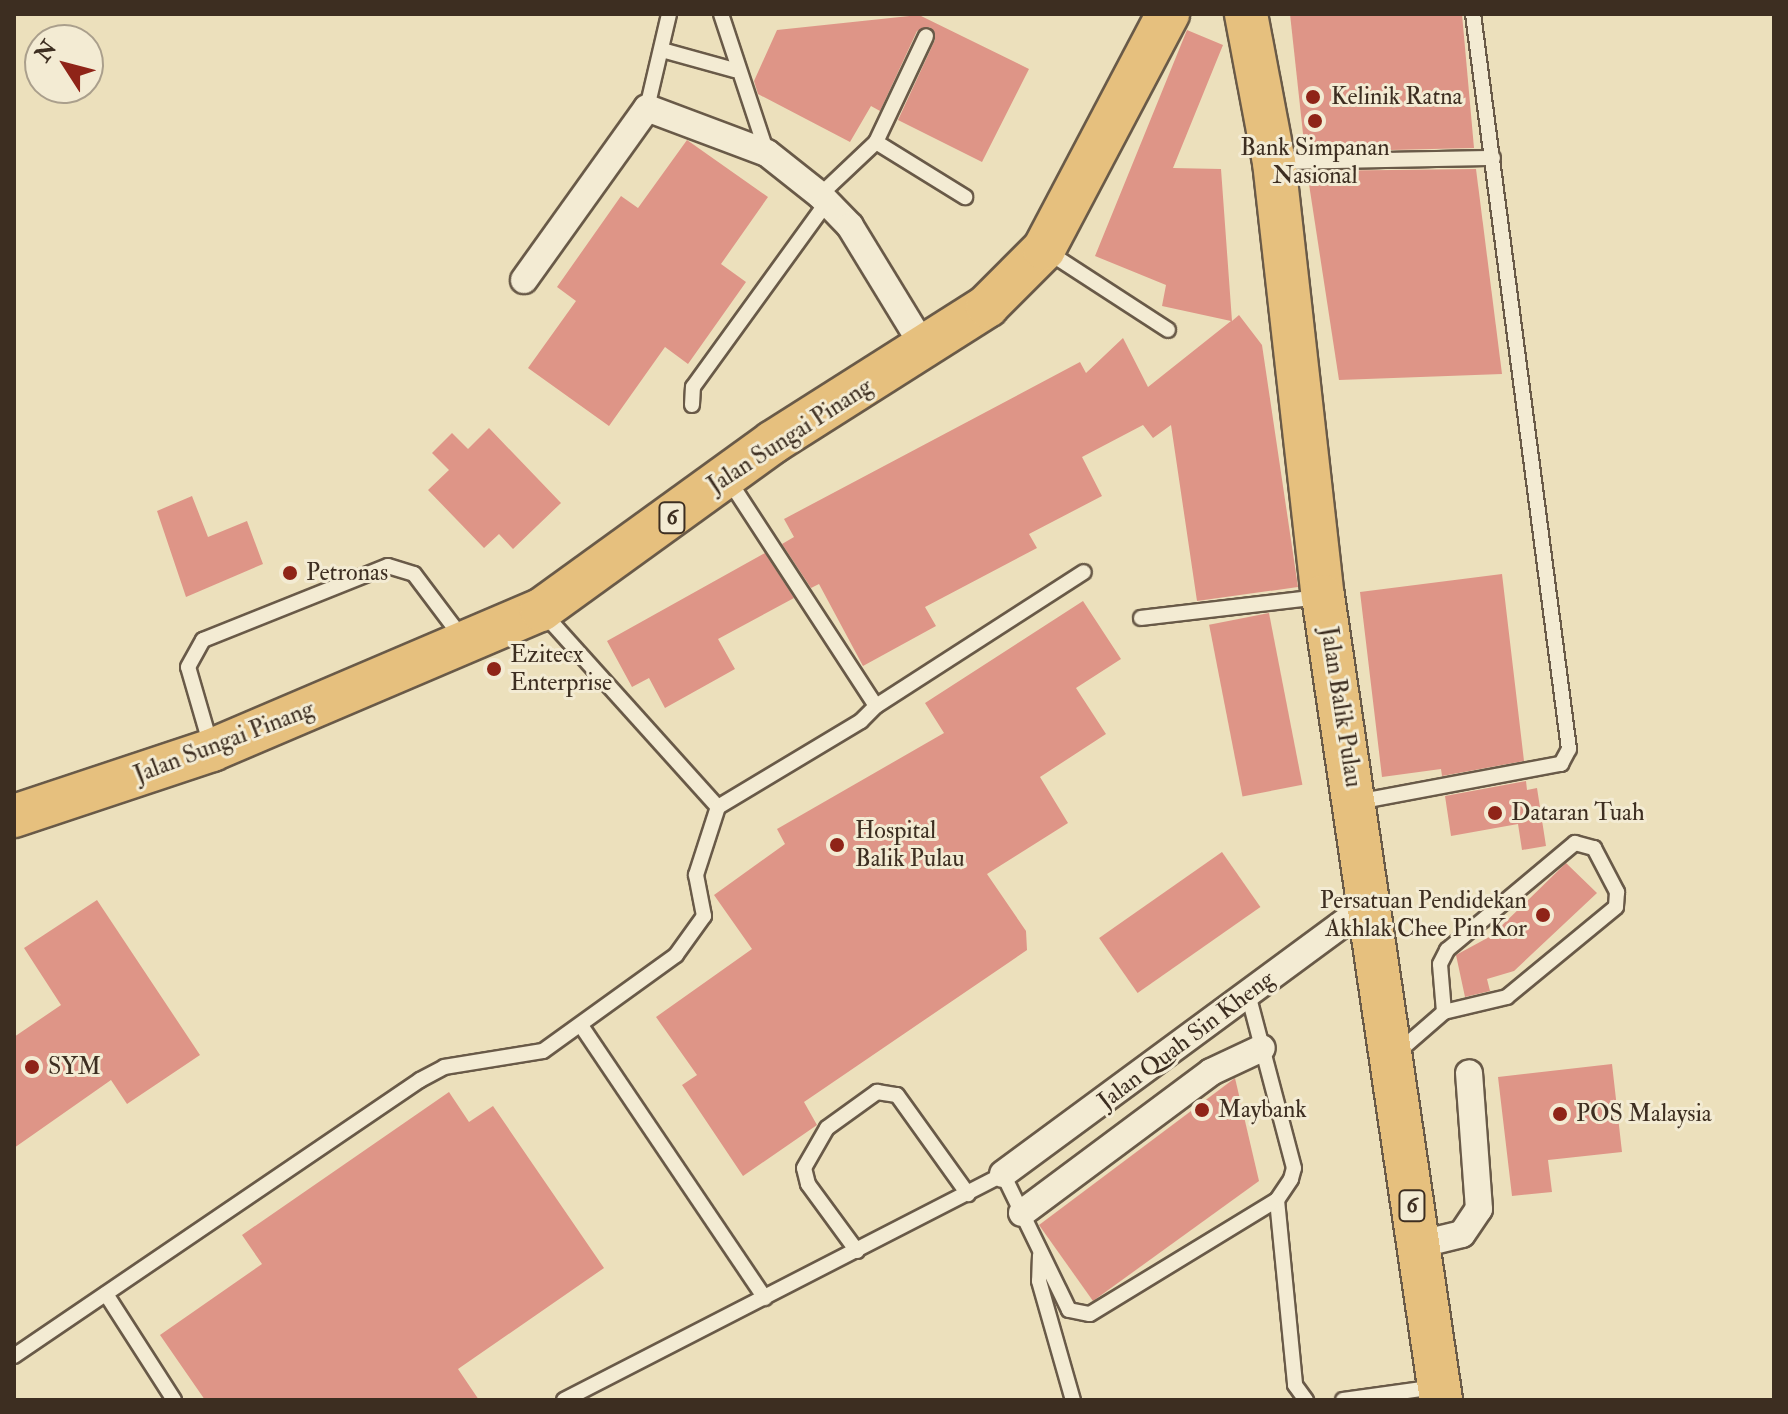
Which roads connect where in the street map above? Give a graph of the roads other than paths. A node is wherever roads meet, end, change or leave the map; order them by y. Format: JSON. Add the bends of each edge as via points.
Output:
{"nodes":[{"id":1,"x":669,"y":14,"type":"edge"},
{"id":2,"x":721,"y":14,"type":"edge"},
{"id":3,"x":1168,"y":14,"type":"edge"},
{"id":4,"x":1246,"y":14,"type":"edge"},
{"id":5,"x":1473,"y":14,"type":"edge"},
{"id":6,"x":926,"y":36,"type":"dead end"},
{"id":7,"x":662,"y":50,"type":"junction"},
{"id":8,"x":734,"y":70,"type":"junction"},
{"id":9,"x":647,"y":108,"type":"junction"},
{"id":10,"x":876,"y":142,"type":"junction"},
{"id":11,"x":767,"y":153,"type":"junction"},
{"id":12,"x":1493,"y":158,"type":"junction"},
{"id":13,"x":1274,"y":162,"type":"junction"},
{"id":14,"x":965,"y":197,"type":"dead end"},
{"id":15,"x":823,"y":198,"type":"junction"},
{"id":16,"x":1044,"y":249,"type":"junction"},
{"id":17,"x":524,"y":280,"type":"dead end"},
{"id":18,"x":1168,"y":330,"type":"dead end"},
{"id":19,"x":925,"y":349,"type":"junction"},
{"id":20,"x":692,"y":405,"type":"dead end"},
{"id":21,"x":725,"y":475,"type":"junction"},
{"id":22,"x":1084,"y":572,"type":"dead end"},
{"id":23,"x":1323,"y":596,"type":"junction"},
{"id":24,"x":541,"y":610,"type":"junction"},
{"id":25,"x":1141,"y":618,"type":"dead end"},
{"id":26,"x":467,"y":645,"type":"junction"},
{"id":27,"x":876,"y":706,"type":"junction"},
{"id":28,"x":212,"y":750,"type":"junction"},
{"id":29,"x":1357,"y":802,"type":"junction"},
{"id":30,"x":718,"y":807,"type":"junction"},
{"id":31,"x":14,"y":816,"type":"edge"},
{"id":32,"x":1368,"y":905,"type":"junction"},
{"id":33,"x":1248,"y":994,"type":"junction"},
{"id":34,"x":1444,"y":1012,"type":"junction"},
{"id":35,"x":582,"y":1027,"type":"junction"},
{"id":36,"x":1262,"y":1048,"type":"junction"},
{"id":37,"x":1391,"y":1057,"type":"junction"},
{"id":38,"x":1469,"y":1073,"type":"dead end"},
{"id":39,"x":1003,"y":1174,"type":"junction"},
{"id":40,"x":968,"y":1194,"type":"junction"},
{"id":41,"x":1277,"y":1200,"type":"junction"},
{"id":42,"x":1022,"y":1213,"type":"junction"},
{"id":43,"x":1417,"y":1245,"type":"junction"},
{"id":44,"x":857,"y":1251,"type":"junction"},
{"id":45,"x":1041,"y":1251,"type":"junction"},
{"id":46,"x":106,"y":1294,"type":"junction"},
{"id":47,"x":765,"y":1298,"type":"junction"},
{"id":48,"x":14,"y":1356,"type":"edge"},
{"id":49,"x":1440,"y":1393,"type":"edge"},
{"id":50,"x":174,"y":1400,"type":"edge"},
{"id":51,"x":564,"y":1400,"type":"edge"},
{"id":52,"x":1073,"y":1400,"type":"edge"},
{"id":53,"x":1306,"y":1400,"type":"edge"},
{"id":54,"x":1343,"y":1400,"type":"edge"}],
"edges":[{"from":1,"to":7,"type":"lane"},
{"from":2,"to":8,"type":"lane"},
{"from":3,"to":16,"type":"main road","name":"Jalan Sungai Pinang","number":"6"},
{"from":4,"to":13,"type":"main road","name":"Jalan Balik Pulau","number":"6"},
{"from":5,"to":12,"type":"lane"},
{"from":6,"to":10,"type":"lane"},
{"from":7,"to":8,"type":"lane"},
{"from":7,"to":9,"type":"lane"},
{"from":8,"to":11,"type":"lane"},
{"from":9,"to":11,"type":"street"},
{"from":9,"to":17,"type":"street"},
{"from":10,"to":14,"type":"lane"},
{"from":10,"to":15,"type":"lane"},
{"from":11,"to":15,"type":"street"},
{"from":12,"to":13,"type":"lane"},
{"from":12,"to":29,"type":"lane","via":[[1569,749],[1561,764]]},
{"from":13,"to":23,"type":"main road","name":"Jalan Balik Pulau","number":"6","via":[[1289,343]]},
{"from":15,"to":19,"type":"street","via":[[850,226]]},
{"from":15,"to":20,"type":"lane","via":[[693,387]]},
{"from":16,"to":18,"type":"lane"},
{"from":16,"to":19,"type":"main road","name":"Jalan Sungai Pinang","number":"6","via":[[987,306]]},
{"from":19,"to":21,"type":"main road","name":"Jalan Sungai Pinang","number":"6"},
{"from":21,"to":24,"type":"main road","name":"Jalan Sungai Pinang","number":"6"},
{"from":21,"to":27,"type":"lane"},
{"from":22,"to":27,"type":"lane"},
{"from":23,"to":25,"type":"lane"},
{"from":23,"to":29,"type":"main road","name":"Jalan Balik Pulau","number":"6"},
{"from":24,"to":26,"type":"main road","name":"Jalan Sungai Pinang","number":"6"},
{"from":24,"to":30,"type":"lane"},
{"from":26,"to":28,"type":"main road","name":"Jalan Sungai Pinang","number":"6"},
{"from":26,"to":28,"type":"lane","via":[[414,574],[375,568],[203,640],[188,667]]},
{"from":27,"to":30,"type":"lane"},
{"from":28,"to":31,"type":"main road","name":"Jalan Sungai Pinang","number":"6"},
{"from":29,"to":32,"type":"main road","name":"Jalan Balik Pulau","number":"6"},
{"from":30,"to":35,"type":"lane","via":[[696,875],[704,916],[696,933]]},
{"from":32,"to":33,"type":"street","name":"Jalan Quah Sin Kheng"},
{"from":32,"to":37,"type":"main road","name":"Jalan Balik Pulau","number":"6"},
{"from":33,"to":36,"type":"lane"},
{"from":33,"to":39,"type":"street","name":"Jalan Quah Sin Kheng"},
{"from":34,"to":34,"type":"lane","via":[[1440,964],[1447,950],[1575,843],[1594,848],[1617,892],[1616,907],[1507,997]]},
{"from":34,"to":37,"type":"lane"},
{"from":35,"to":46,"type":"lane","via":[[543,1051],[444,1067],[420,1080]]},
{"from":35,"to":47,"type":"lane"},
{"from":36,"to":41,"type":"lane","via":[[1294,1168]]},
{"from":36,"to":42,"type":"street","via":[[1211,1072]]},
{"from":37,"to":43,"type":"main road","name":"Jalan Balik Pulau","number":"6"},
{"from":38,"to":43,"type":"street","via":[[1479,1209],[1462,1234]]},
{"from":39,"to":40,"type":"lane"},
{"from":39,"to":42,"type":"lane"},
{"from":40,"to":44,"type":"lane"},
{"from":40,"to":44,"type":"lane","via":[[897,1095],[877,1092],[827,1128],[804,1168],[808,1184]]},
{"from":41,"to":45,"type":"lane","via":[[1090,1314],[1069,1310]]},
{"from":41,"to":53,"type":"lane","via":[[1295,1385]]},
{"from":42,"to":45,"type":"lane"},
{"from":43,"to":49,"type":"main road","name":"Jalan Balik Pulau","number":"6"},
{"from":44,"to":47,"type":"lane"},
{"from":45,"to":52,"type":"lane","via":[[1039,1281]]},
{"from":46,"to":48,"type":"lane"},
{"from":46,"to":50,"type":"lane"},
{"from":47,"to":51,"type":"lane"},
{"from":49,"to":54,"type":"lane"}]}
